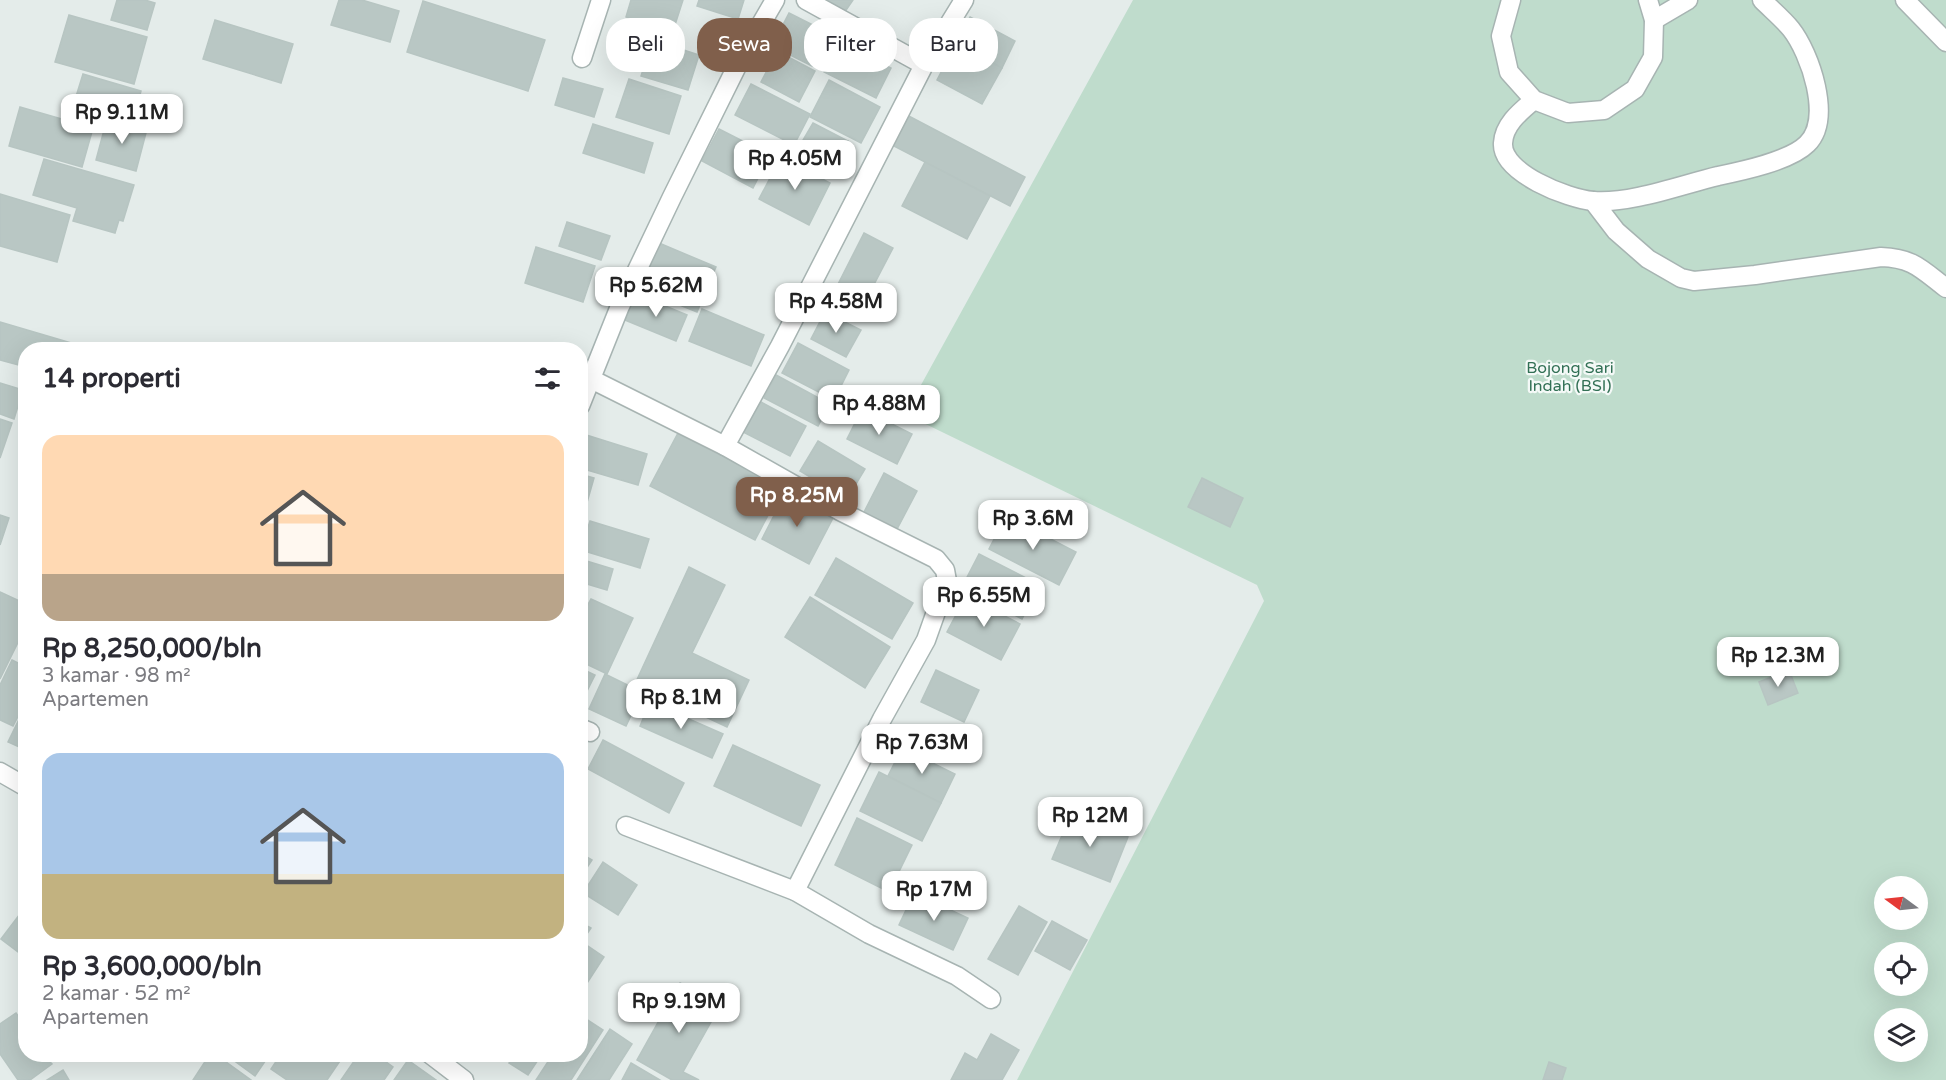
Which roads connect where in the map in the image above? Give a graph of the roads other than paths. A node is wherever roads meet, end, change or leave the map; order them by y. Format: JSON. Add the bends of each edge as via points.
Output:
{"nodes":[{"id":1,"x":601,"y":0,"type":"edge"},
{"id":2,"x":775,"y":0,"type":"edge"},
{"id":3,"x":806,"y":0,"type":"edge"},
{"id":4,"x":964,"y":0,"type":"edge"},
{"id":5,"x":1511,"y":0,"type":"edge"},
{"id":6,"x":1649,"y":0,"type":"edge"},
{"id":7,"x":1688,"y":0,"type":"edge"},
{"id":8,"x":1762,"y":0,"type":"edge"},
{"id":9,"x":1905,"y":0,"type":"edge"},
{"id":10,"x":953,"y":18,"type":"edge"},
{"id":11,"x":1654,"y":20,"type":"junction"},
{"id":12,"x":1946,"y":42,"type":"edge"},
{"id":13,"x":909,"y":57,"type":"edge"},
{"id":14,"x":582,"y":58,"type":"dead end"},
{"id":15,"x":920,"y":72,"type":"edge"},
{"id":16,"x":1534,"y":100,"type":"junction"},
{"id":17,"x":1593,"y":201,"type":"junction"},
{"id":18,"x":1946,"y":288,"type":"edge"},
{"id":19,"x":591,"y":379,"type":"junction"},
{"id":20,"x":588,"y":386,"type":"edge"},
{"id":21,"x":725,"y":446,"type":"junction"},
{"id":22,"x":0,"y":772,"type":"edge"},
{"id":23,"x":18,"y":783,"type":"edge"},
{"id":24,"x":626,"y":826,"type":"dead end"},
{"id":25,"x":795,"y":891,"type":"junction"},
{"id":26,"x":991,"y":999,"type":"dead end"},
{"id":27,"x":440,"y":1062,"type":"edge"},
{"id":28,"x":464,"y":1080,"type":"edge"}],
"edges":[{"from":1,"to":14,"type":"street"},
{"from":2,"to":19,"type":"street","via":[[739,62],[672,197],[620,306]]},
{"from":3,"to":13,"type":"street"},
{"from":4,"to":10,"type":"street"},
{"from":5,"to":16,"type":"street","via":[[1502,36],[1509,72]]},
{"from":6,"to":11,"type":"street"},
{"from":7,"to":11,"type":"street"},
{"from":8,"to":17,"type":"street","via":[[1792,30],[1811,66],[1818,96],[1818,121],[1808,144],[1792,155],[1740,171],[1621,200]]},
{"from":9,"to":12,"type":"street"},
{"from":11,"to":16,"type":"street","via":[[1653,57],[1635,89],[1604,110],[1568,113]]},
{"from":15,"to":21,"type":"street"},
{"from":16,"to":17,"type":"street","via":[[1518,114],[1504,135],[1506,158],[1546,187]]},
{"from":17,"to":18,"type":"street","via":[[1616,231],[1648,259],[1682,278],[1755,275],[1881,257],[1914,264]]},
{"from":19,"to":20,"type":"street"},
{"from":19,"to":21,"type":"street"},
{"from":21,"to":25,"type":"street","via":[[840,511],[936,559],[945,570],[947,581],[926,640]]},
{"from":22,"to":23,"type":"street"},
{"from":24,"to":25,"type":"street"},
{"from":25,"to":26,"type":"street","via":[[869,934],[957,976]]},
{"from":27,"to":28,"type":"street"}]}
